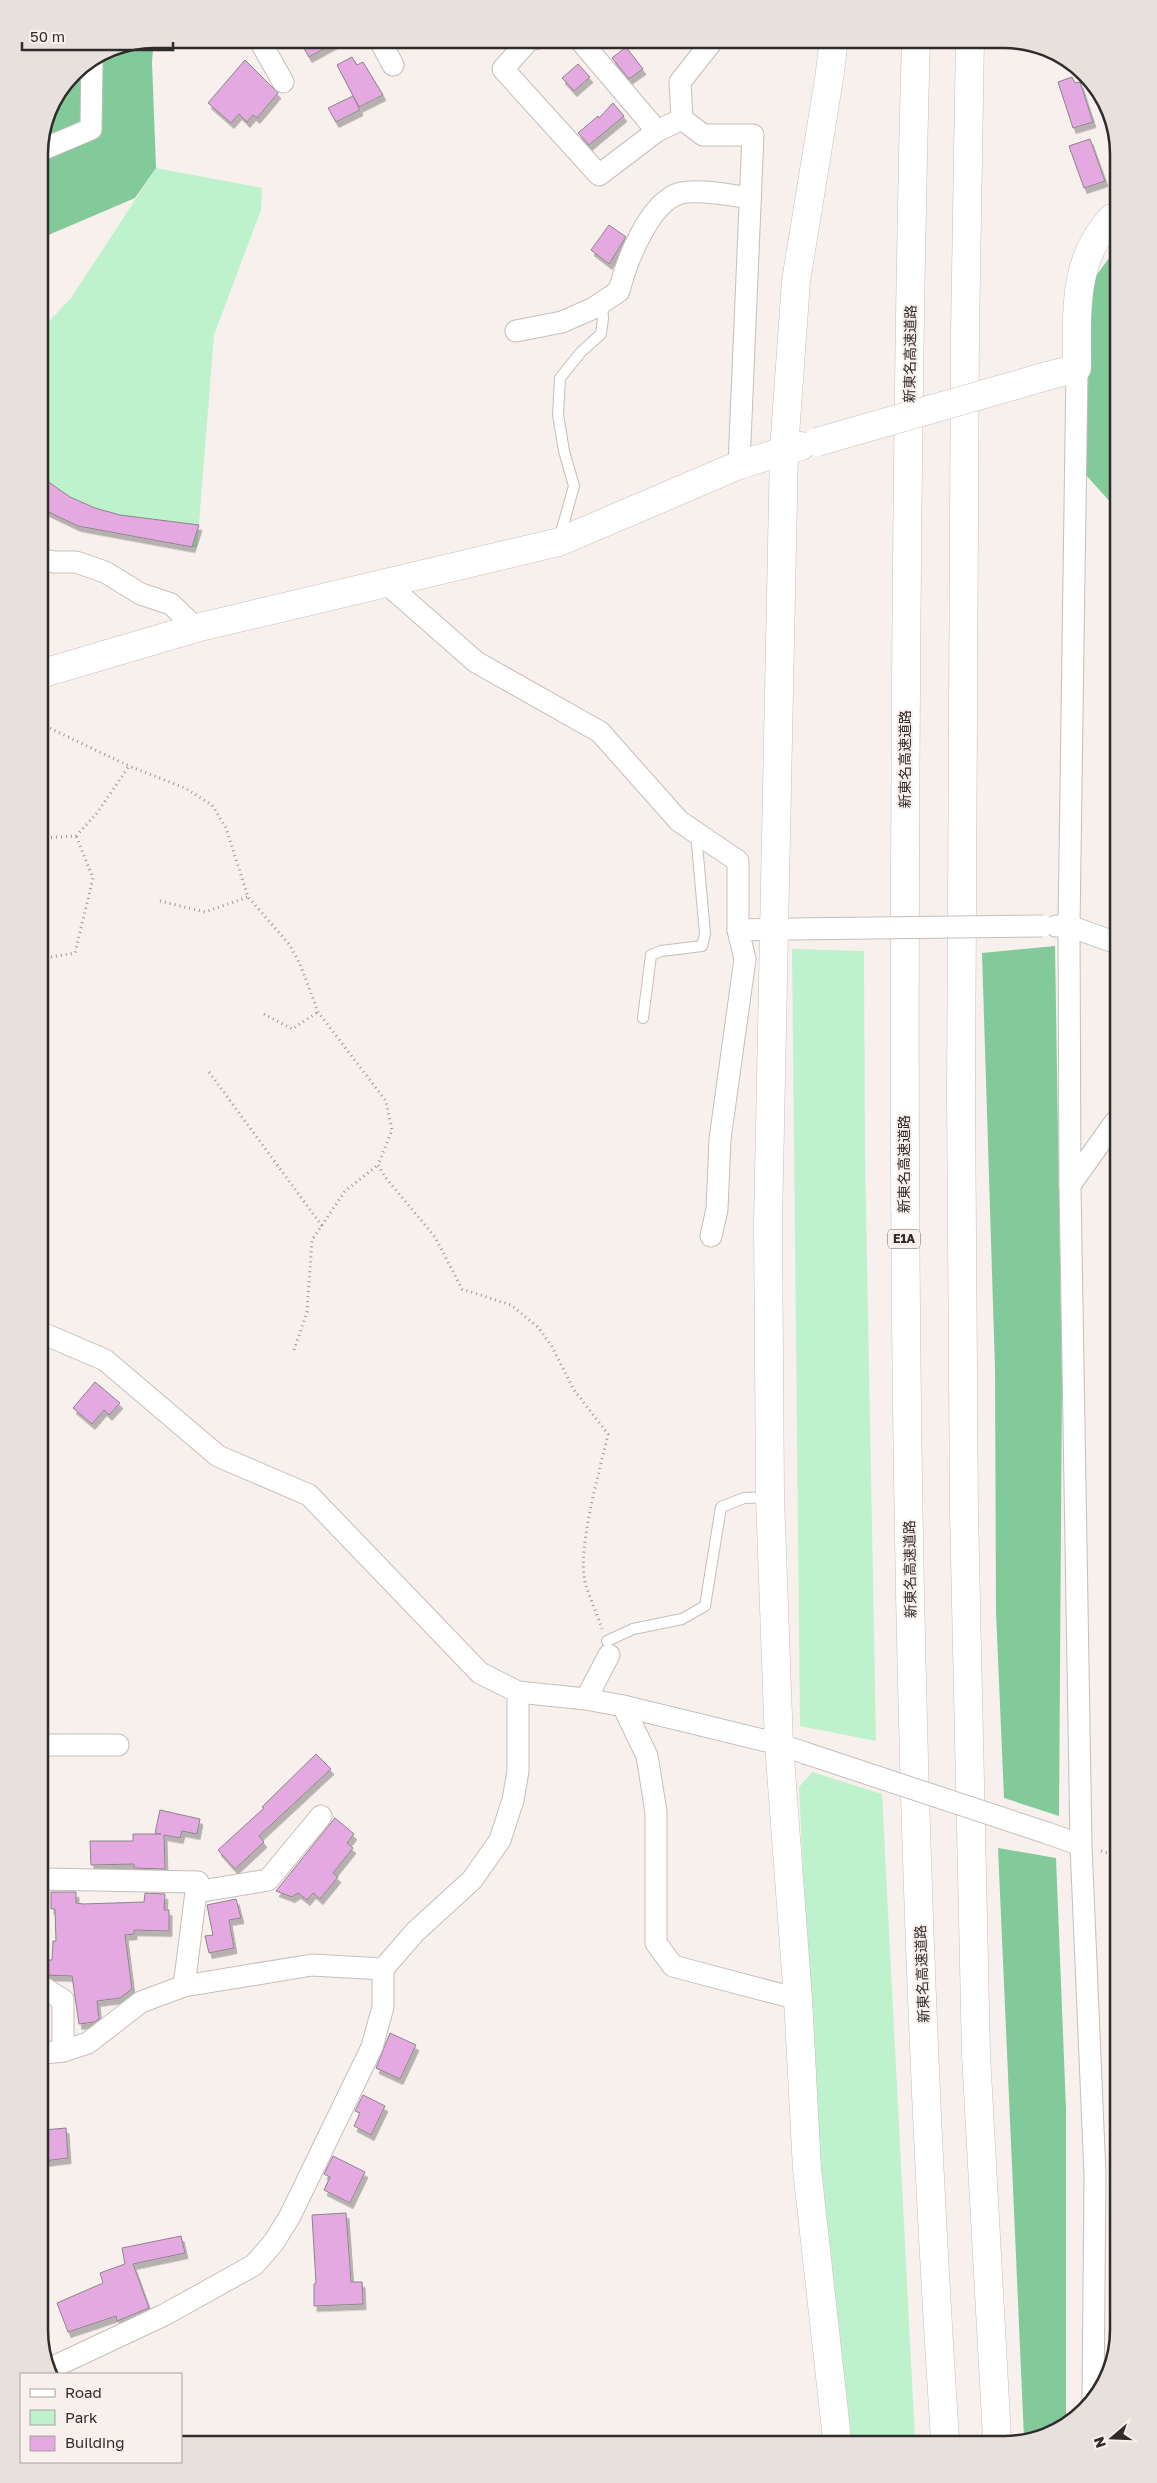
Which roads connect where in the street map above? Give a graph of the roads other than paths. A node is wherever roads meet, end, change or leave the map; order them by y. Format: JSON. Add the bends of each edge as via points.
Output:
{"nodes":[{"id":1,"x":265,"y":48,"type":"edge"},
{"id":2,"x":384,"y":48,"type":"edge"},
{"id":3,"x":522,"y":48,"type":"edge"},
{"id":4,"x":587,"y":48,"type":"edge"},
{"id":5,"x":707,"y":48,"type":"edge"},
{"id":6,"x":833,"y":48,"type":"edge"},
{"id":7,"x":916,"y":48,"type":"edge"},
{"id":8,"x":970,"y":48,"type":"edge"},
{"id":9,"x":394,"y":65,"type":"dead end"},
{"id":10,"x":92,"y":67,"type":"edge"},
{"id":11,"x":283,"y":82,"type":"dead end"},
{"id":12,"x":682,"y":119,"type":"junction"},
{"id":13,"x":657,"y":131,"type":"junction"},
{"id":14,"x":48,"y":147,"type":"edge"},
{"id":15,"x":750,"y":198,"type":"junction"},
{"id":16,"x":1110,"y":220,"type":"edge"},
{"id":17,"x":602,"y":302,"type":"junction"},
{"id":18,"x":516,"y":331,"type":"dead end"},
{"id":19,"x":1077,"y":368,"type":"junction"},
{"id":20,"x":784,"y":450,"type":"junction"},
{"id":21,"x":739,"y":465,"type":"junction"},
{"id":22,"x":559,"y":542,"type":"junction"},
{"id":23,"x":48,"y":561,"type":"edge"},
{"id":24,"x":386,"y":583,"type":"junction"},
{"id":25,"x":196,"y":628,"type":"junction"},
{"id":26,"x":48,"y":672,"type":"edge"},
{"id":27,"x":696,"y":832,"type":"junction"},
{"id":28,"x":1069,"y":926,"type":"junction"},
{"id":29,"x":782,"y":929,"type":"junction"},
{"id":30,"x":738,"y":930,"type":"junction"},
{"id":31,"x":1110,"y":941,"type":"edge"},
{"id":32,"x":643,"y":1018,"type":"dead end"},
{"id":33,"x":1110,"y":1129,"type":"edge"},
{"id":34,"x":1070,"y":1184,"type":"junction"},
{"id":35,"x":712,"y":1236,"type":"dead end"},
{"id":36,"x":48,"y":1336,"type":"edge"},
{"id":37,"x":770,"y":1497,"type":"junction"},
{"id":38,"x":608,"y":1648,"type":"joint"},
{"id":39,"x":518,"y":1692,"type":"junction"},
{"id":40,"x":586,"y":1699,"type":"junction"},
{"id":41,"x":623,"y":1706,"type":"junction"},
{"id":42,"x":779,"y":1744,"type":"junction"},
{"id":43,"x":48,"y":1745,"type":"edge"},
{"id":44,"x":118,"y":1745,"type":"dead end"},
{"id":45,"x":321,"y":1816,"type":"dead end"},
{"id":46,"x":1081,"y":1845,"type":"junction"},
{"id":47,"x":48,"y":1879,"type":"edge"},
{"id":48,"x":196,"y":1892,"type":"junction"},
{"id":49,"x":383,"y":1969,"type":"junction"},
{"id":50,"x":184,"y":1986,"type":"junction"},
{"id":51,"x":48,"y":1991,"type":"edge"},
{"id":52,"x":798,"y":1999,"type":"junction"},
{"id":53,"x":53,"y":2052,"type":"edge"},
{"id":54,"x":55,"y":2367,"type":"edge"},
{"id":55,"x":1093,"y":2385,"type":"edge"},
{"id":56,"x":837,"y":2436,"type":"edge"},
{"id":57,"x":945,"y":2436,"type":"edge"},
{"id":58,"x":996,"y":2436,"type":"edge"}],
"edges":[{"from":1,"to":11,"type":"street"},
{"from":2,"to":9,"type":"street"},
{"from":3,"to":13,"type":"street","via":[[503,69],[599,175]]},
{"from":4,"to":13,"type":"street"},
{"from":5,"to":12,"type":"street","via":[[680,82]]},
{"from":6,"to":20,"type":"main road","via":[[796,281]]},
{"from":7,"to":57,"type":"main road","name":"新東名高速道路","number":"E1A","via":[[905,645],[906,1388],[924,2020]]},
{"from":8,"to":58,"type":"main road","via":[[961,1096],[964,1492],[976,2054]]},
{"from":10,"to":14,"type":"street","via":[[91,129]]},
{"from":12,"to":13,"type":"street"},
{"from":12,"to":15,"type":"street","via":[[703,135],[753,135]]},
{"from":15,"to":17,"type":"street","via":[[680,193],[665,202],[640,236],[626,264],[619,291]]},
{"from":15,"to":21,"type":"street"},
{"from":16,"to":19,"type":"main road","via":[[1098,233],[1086,259],[1079,287]]},
{"from":17,"to":18,"type":"street","via":[[562,322]]},
{"from":17,"to":22,"type":"lane","via":[[601,334],[560,378],[558,414],[574,486]]},
{"from":19,"to":20,"type":"main road","bridge":true},
{"from":19,"to":28,"type":"street"},
{"from":20,"to":21,"type":"main road"},
{"from":20,"to":29,"type":"main road"},
{"from":21,"to":22,"type":"main road"},
{"from":22,"to":24,"type":"main road"},
{"from":23,"to":25,"type":"street","via":[[76,562],[105,572],[141,594],[171,604]]},
{"from":24,"to":25,"type":"main road"},
{"from":24,"to":27,"type":"street","via":[[476,662],[600,732],[679,821]]},
{"from":25,"to":26,"type":"main road"},
{"from":27,"to":30,"type":"street","via":[[738,861]]},
{"from":27,"to":32,"type":"lane","via":[[706,934],[702,946],[651,955]]},
{"from":28,"to":29,"type":"street","bridge":true},
{"from":28,"to":31,"type":"street"},
{"from":28,"to":34,"type":"street"},
{"from":29,"to":30,"type":"street"},
{"from":29,"to":37,"type":"main road","via":[[768,1223]]},
{"from":30,"to":35,"type":"street","via":[[745,959],[720,1139],[717,1209]]},
{"from":33,"to":34,"type":"street"},
{"from":34,"to":46,"type":"street"},
{"from":36,"to":39,"type":"street","via":[[104,1360],[218,1456],[309,1495],[480,1673]]},
{"from":37,"to":38,"type":"lane","via":[[744,1498],[721,1507],[705,1606],[682,1619],[633,1629]]},
{"from":37,"to":42,"type":"main road"},
{"from":38,"to":40,"type":"street"},
{"from":39,"to":40,"type":"street"},
{"from":39,"to":49,"type":"street","via":[[518,1771],[500,1840],[472,1880],[415,1932]]},
{"from":40,"to":41,"type":"street"},
{"from":41,"to":42,"type":"street"},
{"from":41,"to":52,"type":"street","via":[[647,1756],[656,1812],[656,1942],[673,1966]]},
{"from":42,"to":46,"type":"street","bridge":true},
{"from":42,"to":52,"type":"main road"},
{"from":43,"to":44,"type":"street"},
{"from":45,"to":48,"type":"street","via":[[268,1880]]},
{"from":46,"to":55,"type":"street","via":[[1095,2175]]},
{"from":47,"to":48,"type":"street","via":[[198,1882]]},
{"from":48,"to":50,"type":"street"},
{"from":49,"to":50,"type":"street","via":[[312,1965]]},
{"from":49,"to":54,"type":"street","via":[[383,2007],[372,2046],[290,2216],[274,2242],[254,2265],[164,2315]]},
{"from":50,"to":53,"type":"street","via":[[141,2002],[88,2043]]},
{"from":51,"to":53,"type":"street","via":[[63,2000]]},
{"from":52,"to":56,"type":"main road","via":[[807,2169]]}]}
